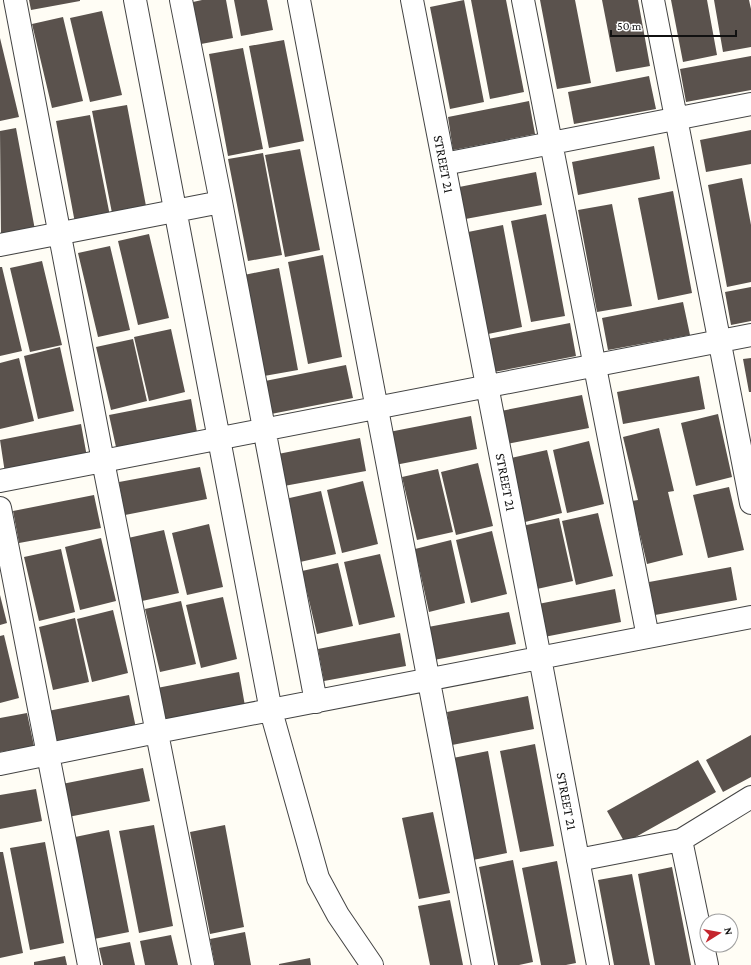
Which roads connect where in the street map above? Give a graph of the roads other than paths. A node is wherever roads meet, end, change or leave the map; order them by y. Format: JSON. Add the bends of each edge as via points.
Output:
{"nodes":[{"id":1,"x":15,"y":0,"type":"edge"},
{"id":2,"x":135,"y":0,"type":"edge"},
{"id":3,"x":182,"y":0,"type":"edge"},
{"id":4,"x":299,"y":0,"type":"edge"},
{"id":5,"x":412,"y":0,"type":"edge"},
{"id":6,"x":523,"y":0,"type":"edge"},
{"id":7,"x":652,"y":0,"type":"edge"},
{"id":8,"x":751,"y":104,"type":"edge"},
{"id":9,"x":676,"y":119,"type":"junction"},
{"id":10,"x":551,"y":143,"type":"junction"},
{"id":11,"x":444,"y":164,"type":"junction"},
{"id":12,"x":221,"y":202,"type":"junction"},
{"id":13,"x":175,"y":211,"type":"junction"},
{"id":14,"x":60,"y":233,"type":"junction"},
{"id":15,"x":0,"y":245,"type":"edge"},
{"id":16,"x":751,"y":335,"type":"edge"},
{"id":17,"x":719,"y":342,"type":"junction"},
{"id":18,"x":595,"y":366,"type":"junction"},
{"id":19,"x":487,"y":387,"type":"junction"},
{"id":20,"x":377,"y":408,"type":"junction"},
{"id":21,"x":264,"y":430,"type":"junction"},
{"id":22,"x":218,"y":439,"type":"junction"},
{"id":23,"x":103,"y":461,"type":"junction"},
{"id":24,"x":0,"y":481,"type":"edge"},
{"id":25,"x":751,"y":503,"type":"edge"},
{"id":26,"x":0,"y":508,"type":"edge"},
{"id":27,"x":751,"y":617,"type":"edge"},
{"id":28,"x":648,"y":637,"type":"junction"},
{"id":29,"x":540,"y":658,"type":"junction"},
{"id":30,"x":429,"y":680,"type":"junction"},
{"id":31,"x":316,"y":702,"type":"junction"},
{"id":32,"x":271,"y":710,"type":"junction"},
{"id":33,"x":157,"y":732,"type":"junction"},
{"id":34,"x":48,"y":754,"type":"junction"},
{"id":35,"x":0,"y":764,"type":"edge"},
{"id":36,"x":748,"y":800,"type":"edge"},
{"id":37,"x":681,"y":840,"type":"junction"},
{"id":38,"x":578,"y":860,"type":"junction"},
{"id":39,"x":370,"y":964,"type":"edge"},
{"id":40,"x":89,"y":965,"type":"edge"},
{"id":41,"x":203,"y":965,"type":"edge"},
{"id":42,"x":484,"y":965,"type":"edge"},
{"id":43,"x":598,"y":965,"type":"edge"},
{"id":44,"x":707,"y":965,"type":"edge"}],
"edges":[{"from":1,"to":14,"type":"street"},
{"from":2,"to":13,"type":"street"},
{"from":3,"to":12,"type":"street"},
{"from":4,"to":20,"type":"street"},
{"from":5,"to":11,"type":"street","name":"STREET 21"},
{"from":6,"to":10,"type":"street"},
{"from":7,"to":9,"type":"street"},
{"from":8,"to":9,"type":"street"},
{"from":9,"to":10,"type":"street"},
{"from":9,"to":17,"type":"street"},
{"from":10,"to":11,"type":"street"},
{"from":10,"to":18,"type":"street"},
{"from":11,"to":19,"type":"street","name":"STREET 21"},
{"from":12,"to":13,"type":"street"},
{"from":12,"to":21,"type":"street"},
{"from":13,"to":14,"type":"street"},
{"from":13,"to":22,"type":"street"},
{"from":14,"to":15,"type":"street"},
{"from":14,"to":23,"type":"street"},
{"from":16,"to":17,"type":"street"},
{"from":17,"to":18,"type":"street"},
{"from":17,"to":25,"type":"street"},
{"from":18,"to":19,"type":"street"},
{"from":18,"to":28,"type":"street"},
{"from":19,"to":20,"type":"street"},
{"from":19,"to":29,"type":"street","name":"STREET 21"},
{"from":20,"to":21,"type":"street"},
{"from":20,"to":30,"type":"street"},
{"from":21,"to":22,"type":"street"},
{"from":21,"to":31,"type":"street"},
{"from":22,"to":23,"type":"street"},
{"from":22,"to":32,"type":"street"},
{"from":23,"to":24,"type":"street"},
{"from":23,"to":33,"type":"street"},
{"from":26,"to":34,"type":"street"},
{"from":27,"to":28,"type":"street"},
{"from":28,"to":29,"type":"street"},
{"from":29,"to":30,"type":"street"},
{"from":29,"to":38,"type":"street","name":"STREET 21"},
{"from":30,"to":31,"type":"street"},
{"from":30,"to":42,"type":"street"},
{"from":31,"to":32,"type":"street"},
{"from":32,"to":33,"type":"street"},
{"from":32,"to":39,"type":"street","via":[[318,878],[338,915]]},
{"from":33,"to":34,"type":"street"},
{"from":33,"to":41,"type":"street"},
{"from":34,"to":35,"type":"street"},
{"from":34,"to":40,"type":"street"},
{"from":36,"to":37,"type":"street"},
{"from":37,"to":38,"type":"street"},
{"from":37,"to":44,"type":"street"},
{"from":38,"to":43,"type":"street","name":"STREET 21"}]}
